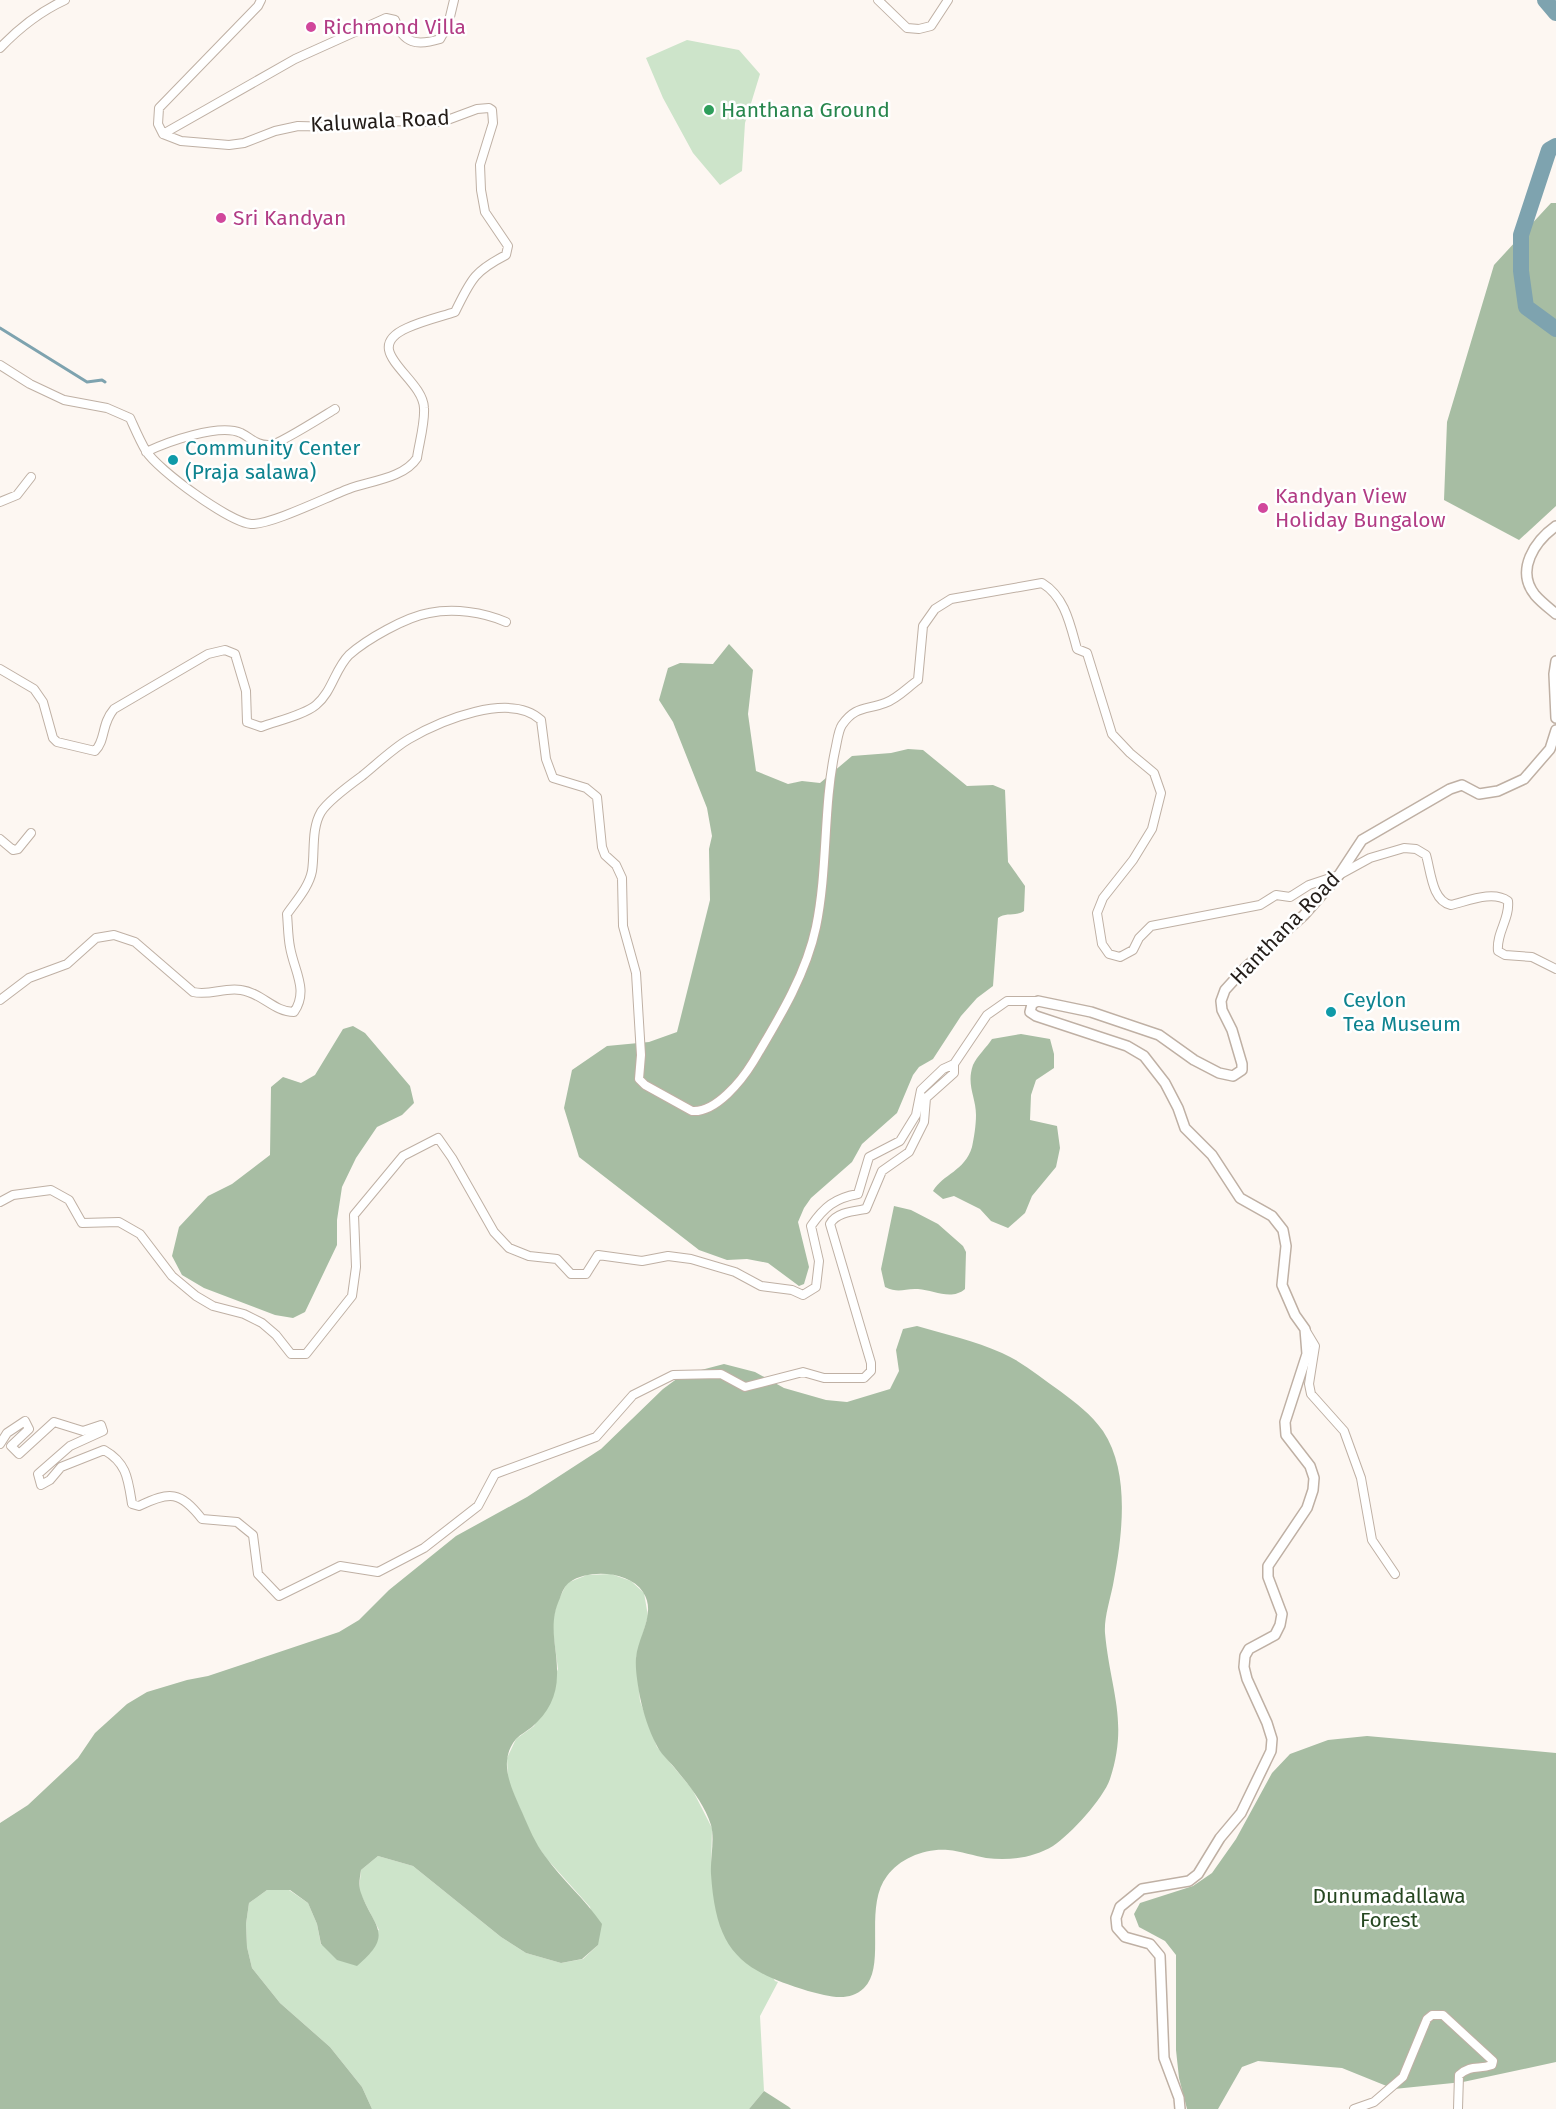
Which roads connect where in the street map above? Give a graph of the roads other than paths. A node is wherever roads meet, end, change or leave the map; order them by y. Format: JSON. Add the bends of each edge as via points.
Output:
{"nodes":[{"id":1,"x":65,"y":0,"type":"edge"},
{"id":2,"x":261,"y":0,"type":"edge"},
{"id":3,"x":454,"y":0,"type":"edge"},
{"id":4,"x":878,"y":0,"type":"edge"},
{"id":5,"x":948,"y":0,"type":"edge"},
{"id":6,"x":0,"y":48,"type":"edge"},
{"id":7,"x":163,"y":134,"type":"junction"},
{"id":8,"x":0,"y":365,"type":"edge"},
{"id":9,"x":335,"y":410,"type":"dead end"},
{"id":10,"x":146,"y":452,"type":"junction"},
{"id":11,"x":31,"y":477,"type":"dead end"},
{"id":12,"x":0,"y":502,"type":"edge"},
{"id":13,"x":1556,"y":526,"type":"edge"},
{"id":14,"x":1556,"y":614,"type":"edge"},
{"id":15,"x":506,"y":622,"type":"dead end"},
{"id":16,"x":1556,"y":662,"type":"edge"},
{"id":17,"x":0,"y":669,"type":"edge"},
{"id":18,"x":1556,"y":718,"type":"edge"},
{"id":19,"x":1556,"y":730,"type":"edge"},
{"id":20,"x":31,"y":833,"type":"dead end"},
{"id":21,"x":0,"y":838,"type":"edge"},
{"id":22,"x":1339,"y":875,"type":"junction"},
{"id":23,"x":1556,"y":969,"type":"edge"},
{"id":24,"x":0,"y":1000,"type":"edge"},
{"id":25,"x":1038,"y":1001,"type":"junction"},
{"id":26,"x":954,"y":1064,"type":"junction"},
{"id":27,"x":0,"y":1202,"type":"edge"},
{"id":28,"x":1305,"y":1329,"type":"junction"},
{"id":29,"x":0,"y":1444,"type":"edge"},
{"id":30,"x":1395,"y":1574,"type":"dead end"},
{"id":31,"x":1180,"y":2109,"type":"edge"},
{"id":32,"x":1354,"y":2109,"type":"edge"},
{"id":33,"x":1458,"y":2109,"type":"edge"}],
"edges":[{"from":1,"to":6,"type":"street","via":[[38,14]]},
{"from":2,"to":7,"type":"street","via":[[159,108],[158,124]]},
{"from":3,"to":7,"type":"street","via":[[440,39],[423,44],[410,40],[400,33],[395,20],[386,18],[295,59]]},
{"from":4,"to":5,"type":"street","via":[[907,28],[919,29],[931,26]]},
{"from":7,"to":10,"type":"street","name":"Kaluwala Road","via":[[181,141],[229,145],[298,126],[442,122],[489,108],[493,123],[480,165],[481,190],[485,212],[508,246],[506,255],[474,275],[455,312],[407,327],[389,344],[392,358],[416,387],[425,407],[417,458],[412,465],[268,521],[251,524],[234,518],[165,473]]},
{"from":8,"to":10,"type":"street","name":"Kaluwala Road","via":[[64,400],[107,408],[130,418]]},
{"from":9,"to":10,"type":"street","via":[[271,445],[253,442],[229,430],[190,435]]},
{"from":11,"to":12,"type":"street","via":[[17,495]]},
{"from":13,"to":14,"type":"street","via":[[1532,550],[1527,566],[1534,593]]},
{"from":15,"to":17,"type":"street","via":[[486,614],[444,611],[428,613],[383,631],[347,656],[323,699],[314,707],[261,728],[247,722],[246,691],[235,654],[225,650],[208,654],[114,709],[106,718],[100,746],[95,751],[57,742],[43,702],[34,689]]},
{"from":16,"to":18,"type":"street"},
{"from":19,"to":22,"type":"street","name":"Hanthana Road","via":[[1550,749],[1524,779],[1498,791],[1479,794],[1462,785],[1450,789],[1362,840]]},
{"from":20,"to":21,"type":"street","via":[[13,850]]},
{"from":22,"to":23,"type":"street","via":[[1370,858],[1404,848],[1416,849],[1426,855],[1437,897],[1444,904],[1492,896],[1508,901],[1498,951],[1532,957]]},
{"from":22,"to":24,"type":"street","via":[[1309,885],[1290,897],[1276,895],[1260,905],[1151,926],[1133,950],[1120,957],[1109,954],[1102,944],[1097,913],[1103,898],[1152,829],[1161,793],[1154,773],[1112,734],[1087,653],[1077,649],[1064,607],[1053,589],[1042,583],[951,599],[935,609],[923,626],[918,680],[887,703],[855,710],[841,726],[832,767],[817,918],[803,966],[777,1022],[742,1080],[700,1112],[639,1079],[636,973],[623,926],[622,878],[602,847],[597,797],[586,788],[553,778],[546,759],[541,720],[527,710],[504,707],[450,718],[408,740],[321,812],[314,837],[312,872],[287,914],[290,948],[302,990],[301,1002],[294,1011],[284,1012],[243,990],[205,995],[193,992],[135,942],[114,935],[96,938],[68,964],[29,978]]},
{"from":22,"to":25,"type":"street","name":"Hanthana Road","via":[[1304,915],[1225,990],[1222,1011],[1242,1064],[1242,1070],[1233,1076],[1194,1060],[1159,1035],[1091,1012]]},
{"from":25,"to":26,"type":"street","via":[[1007,1000],[987,1015]]},
{"from":25,"to":28,"type":"street","via":[[1030,1012],[1036,1016],[1127,1046],[1144,1056],[1165,1083],[1185,1128],[1212,1155],[1240,1198],[1272,1216],[1283,1230],[1286,1246],[1282,1285]]},
{"from":26,"to":27,"type":"street","via":[[921,1090],[916,1115],[900,1141],[869,1157],[858,1194],[843,1197],[822,1210],[811,1226],[819,1261],[816,1287],[803,1295],[761,1286],[735,1272],[691,1259],[668,1256],[642,1261],[598,1255],[585,1274],[571,1274],[557,1259],[529,1256],[509,1248],[494,1232],[438,1138],[403,1156],[354,1215],[356,1267],[352,1296],[306,1354],[291,1354],[262,1323],[196,1296],[172,1276],[140,1234],[119,1222],[82,1223],[69,1200],[51,1190],[13,1195]]},
{"from":26,"to":29,"type":"street","via":[[954,1073],[926,1098],[924,1122],[909,1152],[882,1171],[866,1209],[844,1213],[830,1224],[872,1363],[864,1378],[824,1378],[802,1372],[745,1387],[721,1374],[673,1375],[633,1395],[596,1437],[495,1474],[478,1506],[424,1548],[378,1572],[340,1566],[279,1596],[258,1574],[253,1535],[237,1522],[202,1519],[190,1504],[176,1496],[156,1497],[139,1506],[132,1504],[128,1478],[117,1457],[104,1450],[61,1467],[41,1485],[38,1474],[70,1446],[103,1431],[101,1425],[83,1431],[54,1422],[19,1454],[11,1446],[29,1429],[25,1421],[7,1433]]},
{"from":28,"to":30,"type":"street","via":[[1316,1346],[1309,1384],[1311,1394],[1344,1431],[1361,1478],[1372,1540]]},
{"from":28,"to":31,"type":"street","via":[[1307,1354],[1285,1422],[1286,1435],[1310,1466],[1313,1490],[1307,1508],[1268,1566],[1268,1578],[1282,1614],[1280,1625],[1275,1635],[1249,1649],[1244,1667],[1272,1739],[1271,1751],[1241,1813],[1198,1874],[1189,1881],[1142,1889],[1120,1907],[1116,1918],[1117,1928],[1125,1937],[1150,1944],[1160,1956],[1164,2058]]},
{"from":32,"to":33,"type":"street","via":[[1374,2102],[1403,2078],[1432,2015],[1443,2015],[1493,2061],[1492,2065],[1469,2067],[1459,2075]]}]}
